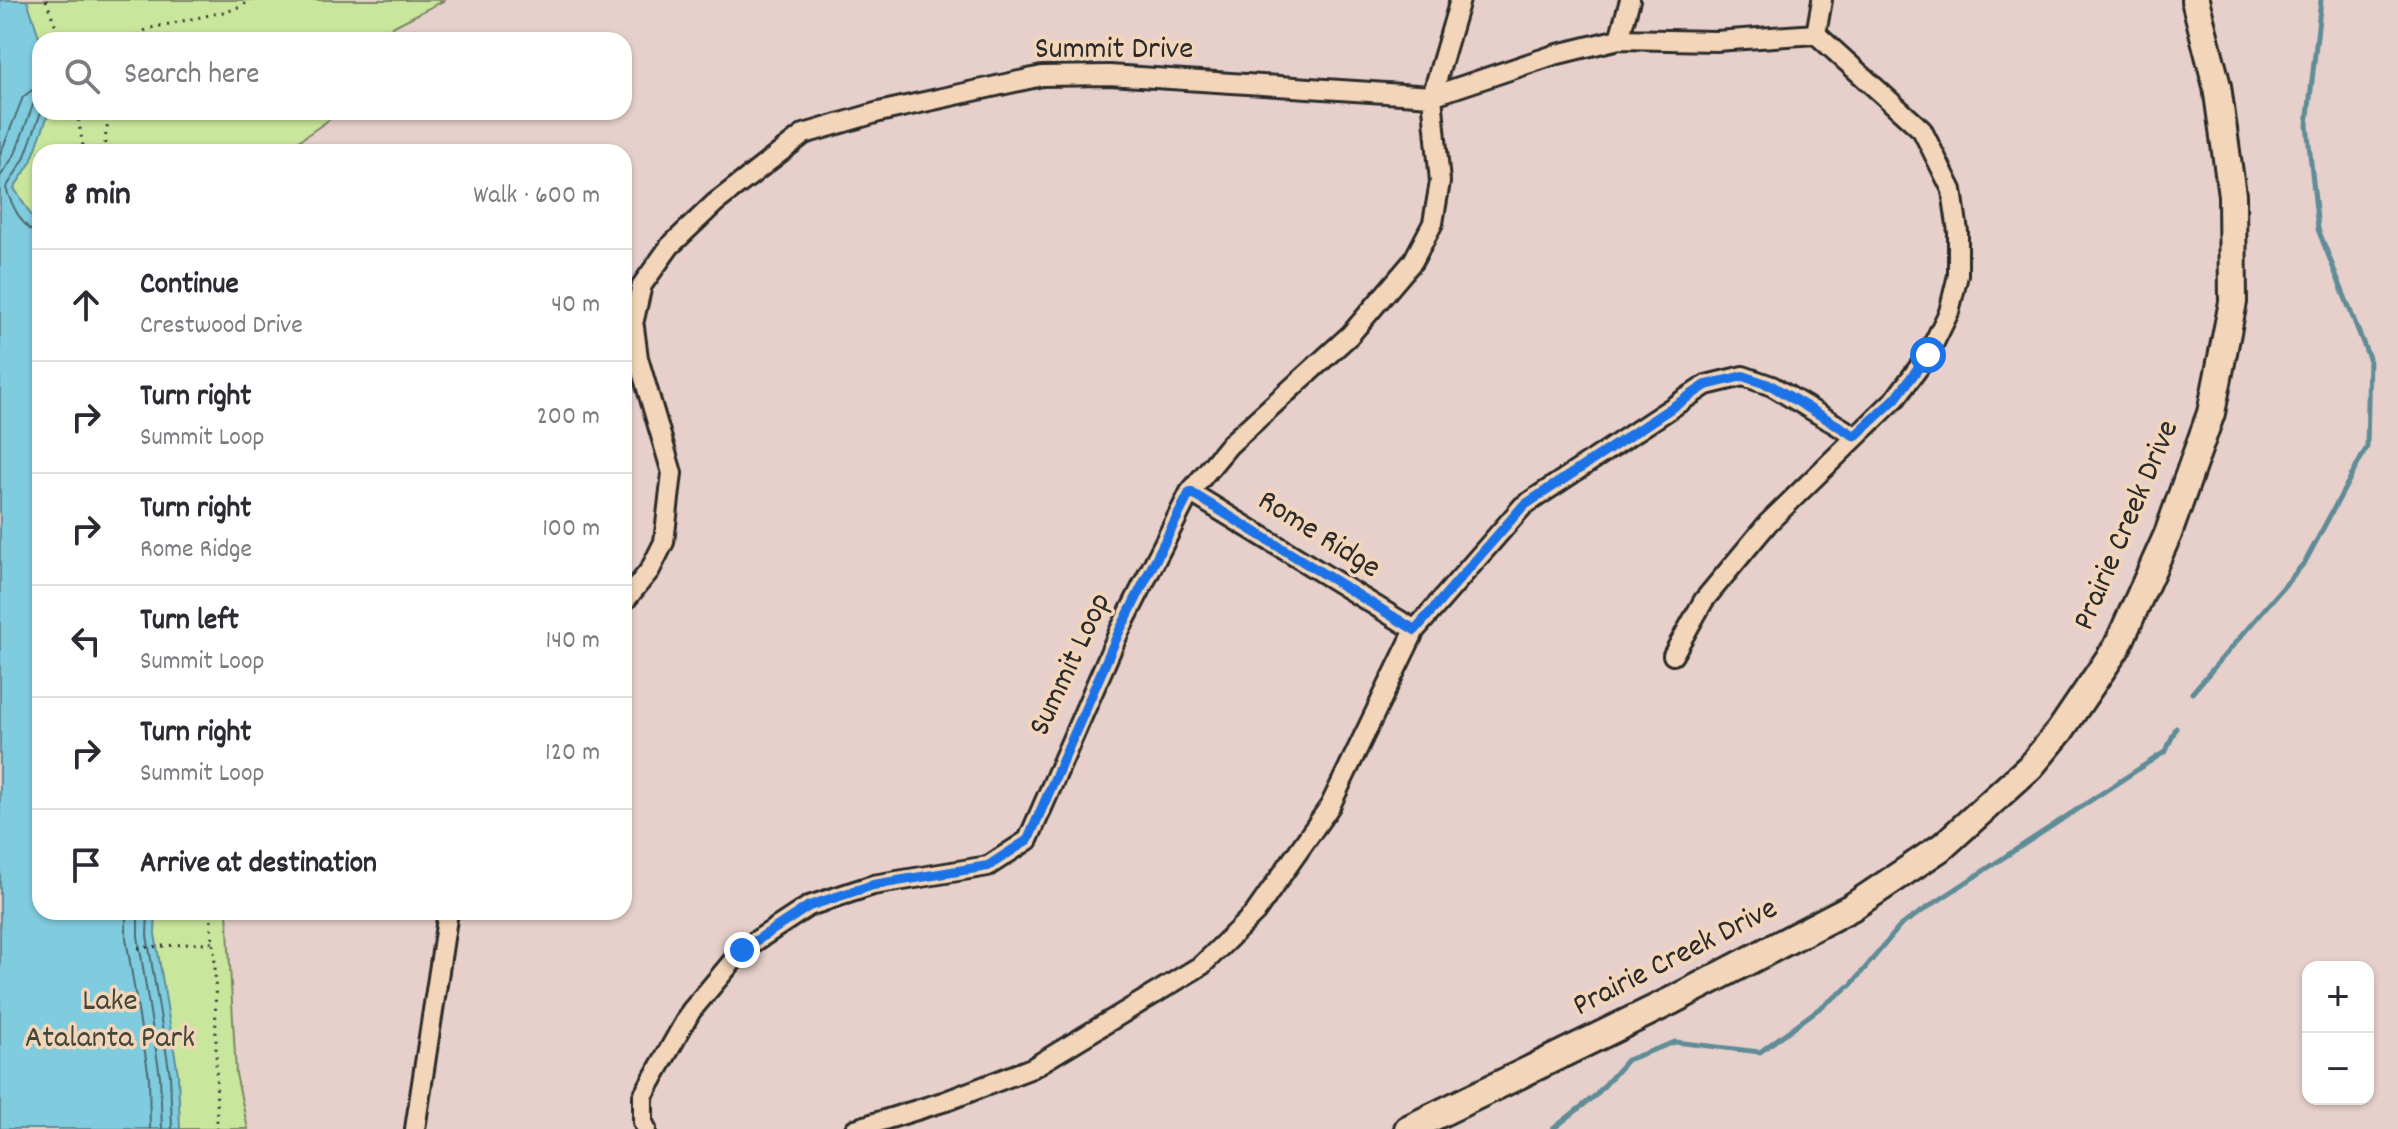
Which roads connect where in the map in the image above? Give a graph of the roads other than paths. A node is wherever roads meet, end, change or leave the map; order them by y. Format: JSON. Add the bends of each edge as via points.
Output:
{"nodes":[{"id":1,"x":1460,"y":0,"type":"edge"},
{"id":2,"x":1630,"y":0,"type":"edge"},
{"id":3,"x":1822,"y":0,"type":"edge"},
{"id":4,"x":2195,"y":0,"type":"edge"},
{"id":5,"x":1816,"y":34,"type":"junction"},
{"id":6,"x":1619,"y":39,"type":"junction"},
{"id":7,"x":1432,"y":96,"type":"junction"},
{"id":8,"x":633,"y":324,"type":"joint"},
{"id":9,"x":1855,"y":436,"type":"junction"},
{"id":10,"x":1190,"y":492,"type":"junction"},
{"id":11,"x":632,"y":592,"type":"edge"},
{"id":12,"x":1415,"y":630,"type":"junction"},
{"id":13,"x":1673,"y":655,"type":"dead end"},
{"id":14,"x":447,"y":920,"type":"edge"},
{"id":15,"x":415,"y":1129,"type":"edge"},
{"id":16,"x":646,"y":1129,"type":"edge"},
{"id":17,"x":855,"y":1129,"type":"edge"},
{"id":18,"x":1408,"y":1129,"type":"edge"}],
"edges":[{"from":1,"to":7,"type":"street"},
{"from":2,"to":6,"type":"street"},
{"from":3,"to":5,"type":"street"},
{"from":4,"to":18,"type":"main road","name":"Prairie Creek Drive","via":[[2217,86],[2232,195],[2233,302],[2211,413],[2168,534],[2117,647],[2060,731],[2030,767],[1943,846],[1852,907]]},
{"from":5,"to":6,"type":"street","name":"Summit Drive","via":[[1716,41]]},
{"from":5,"to":9,"type":"street","via":[[1922,130],[1952,190],[1958,232],[1958,275],[1949,312],[1928,355],[1896,398]]},
{"from":6,"to":7,"type":"street","name":"Summit Drive"},
{"from":7,"to":8,"type":"street","name":"Summit Drive","via":[[1109,75],[1042,76],[879,112],[804,134],[715,203],[670,246],[642,285]]},
{"from":7,"to":10,"type":"street","name":"Summit Loop","via":[[1440,182],[1433,223],[1413,261],[1350,335],[1229,445]]},
{"from":8,"to":11,"type":"street","via":[[672,473],[664,542]]},
{"from":9,"to":12,"type":"street","via":[[1772,386],[1743,376],[1706,385],[1523,506]]},
{"from":9,"to":13,"type":"street","via":[[1768,523],[1704,600]]},
{"from":10,"to":12,"type":"street","name":"Rome Ridge"},
{"from":10,"to":16,"type":"street","name":"Summit Loop","via":[[1119,632],[1028,840],[988,866],[873,885],[809,906],[742,950],[691,1011],[643,1096]]},
{"from":12,"to":17,"type":"street","via":[[1330,806],[1255,913],[1202,965],[1032,1068]]},
{"from":14,"to":15,"type":"street"}]}
